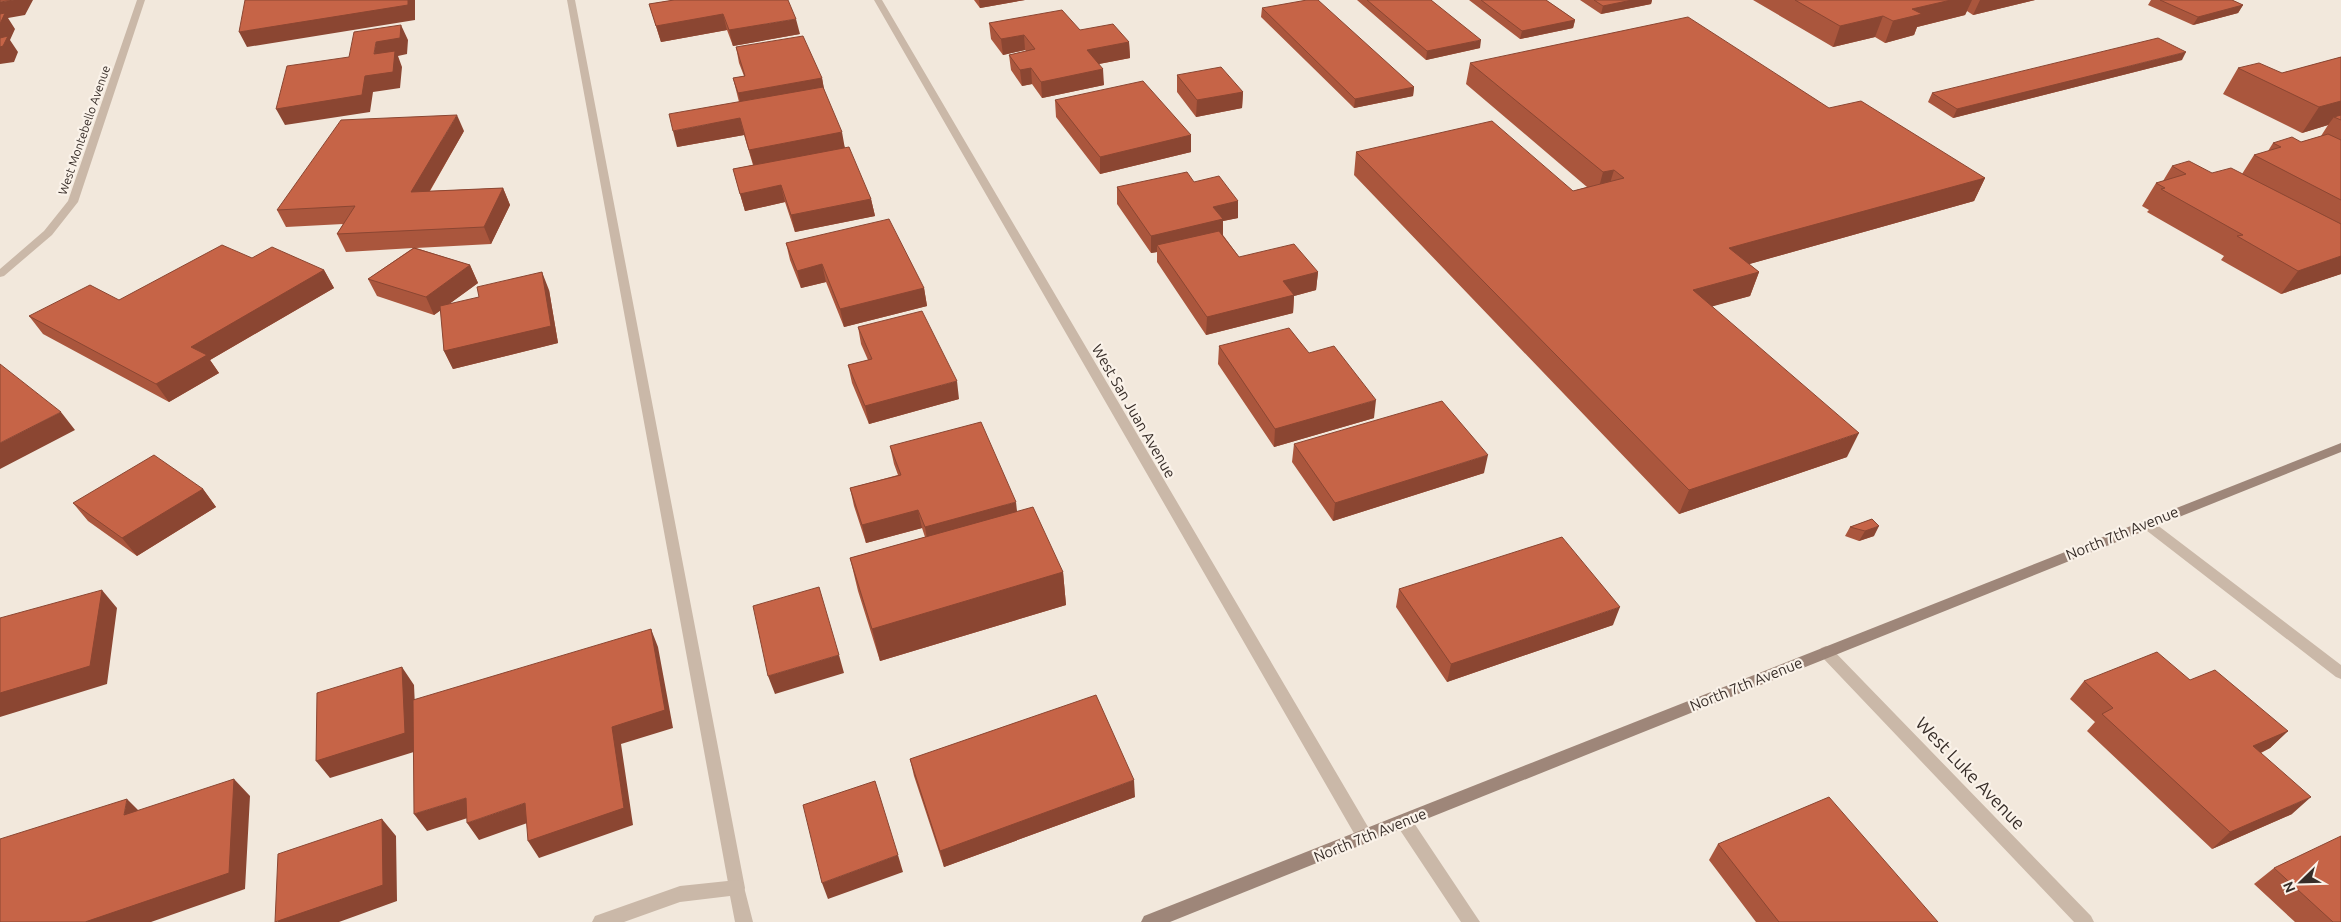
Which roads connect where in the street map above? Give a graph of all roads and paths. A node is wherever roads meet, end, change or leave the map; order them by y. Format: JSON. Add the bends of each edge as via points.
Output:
{"nodes":[{"id":1,"x":142,"y":0,"type":"edge"},
{"id":2,"x":571,"y":0,"type":"edge"},
{"id":3,"x":878,"y":0,"type":"edge"},
{"id":4,"x":2,"y":273,"type":"edge"},
{"id":5,"x":2341,"y":447,"type":"edge"},
{"id":6,"x":2146,"y":524,"type":"junction"},
{"id":7,"x":1826,"y":652,"type":"junction"},
{"id":8,"x":2341,"y":673,"type":"edge"},
{"id":9,"x":1404,"y":822,"type":"junction"},
{"id":10,"x":1365,"y":837,"type":"junction"},
{"id":11,"x":737,"y":888,"type":"junction"},
{"id":12,"x":601,"y":922,"type":"edge"},
{"id":13,"x":744,"y":922,"type":"edge"},
{"id":14,"x":1150,"y":922,"type":"edge"},
{"id":15,"x":1471,"y":922,"type":"edge"},
{"id":16,"x":2085,"y":922,"type":"edge"}],
"edges":[{"from":1,"to":4,"type":"street","name":"West Montebello Avenue","via":[[73,202],[48,233]]},
{"from":2,"to":11,"type":"street"},
{"from":3,"to":10,"type":"street","name":"West San Juan Avenue"},
{"from":5,"to":6,"type":"main road","name":"North 7th Avenue"},
{"from":6,"to":7,"type":"main road","name":"North 7th Avenue"},
{"from":6,"to":8,"type":"street"},
{"from":7,"to":9,"type":"main road","name":"North 7th Avenue"},
{"from":7,"to":16,"type":"street","name":"West Luke Avenue"},
{"from":9,"to":10,"type":"main road","name":"North 7th Avenue"},
{"from":9,"to":15,"type":"street"},
{"from":10,"to":14,"type":"main road","name":"North 7th Avenue"},
{"from":11,"to":12,"type":"street","via":[[680,894]]},
{"from":11,"to":13,"type":"street"}]}
